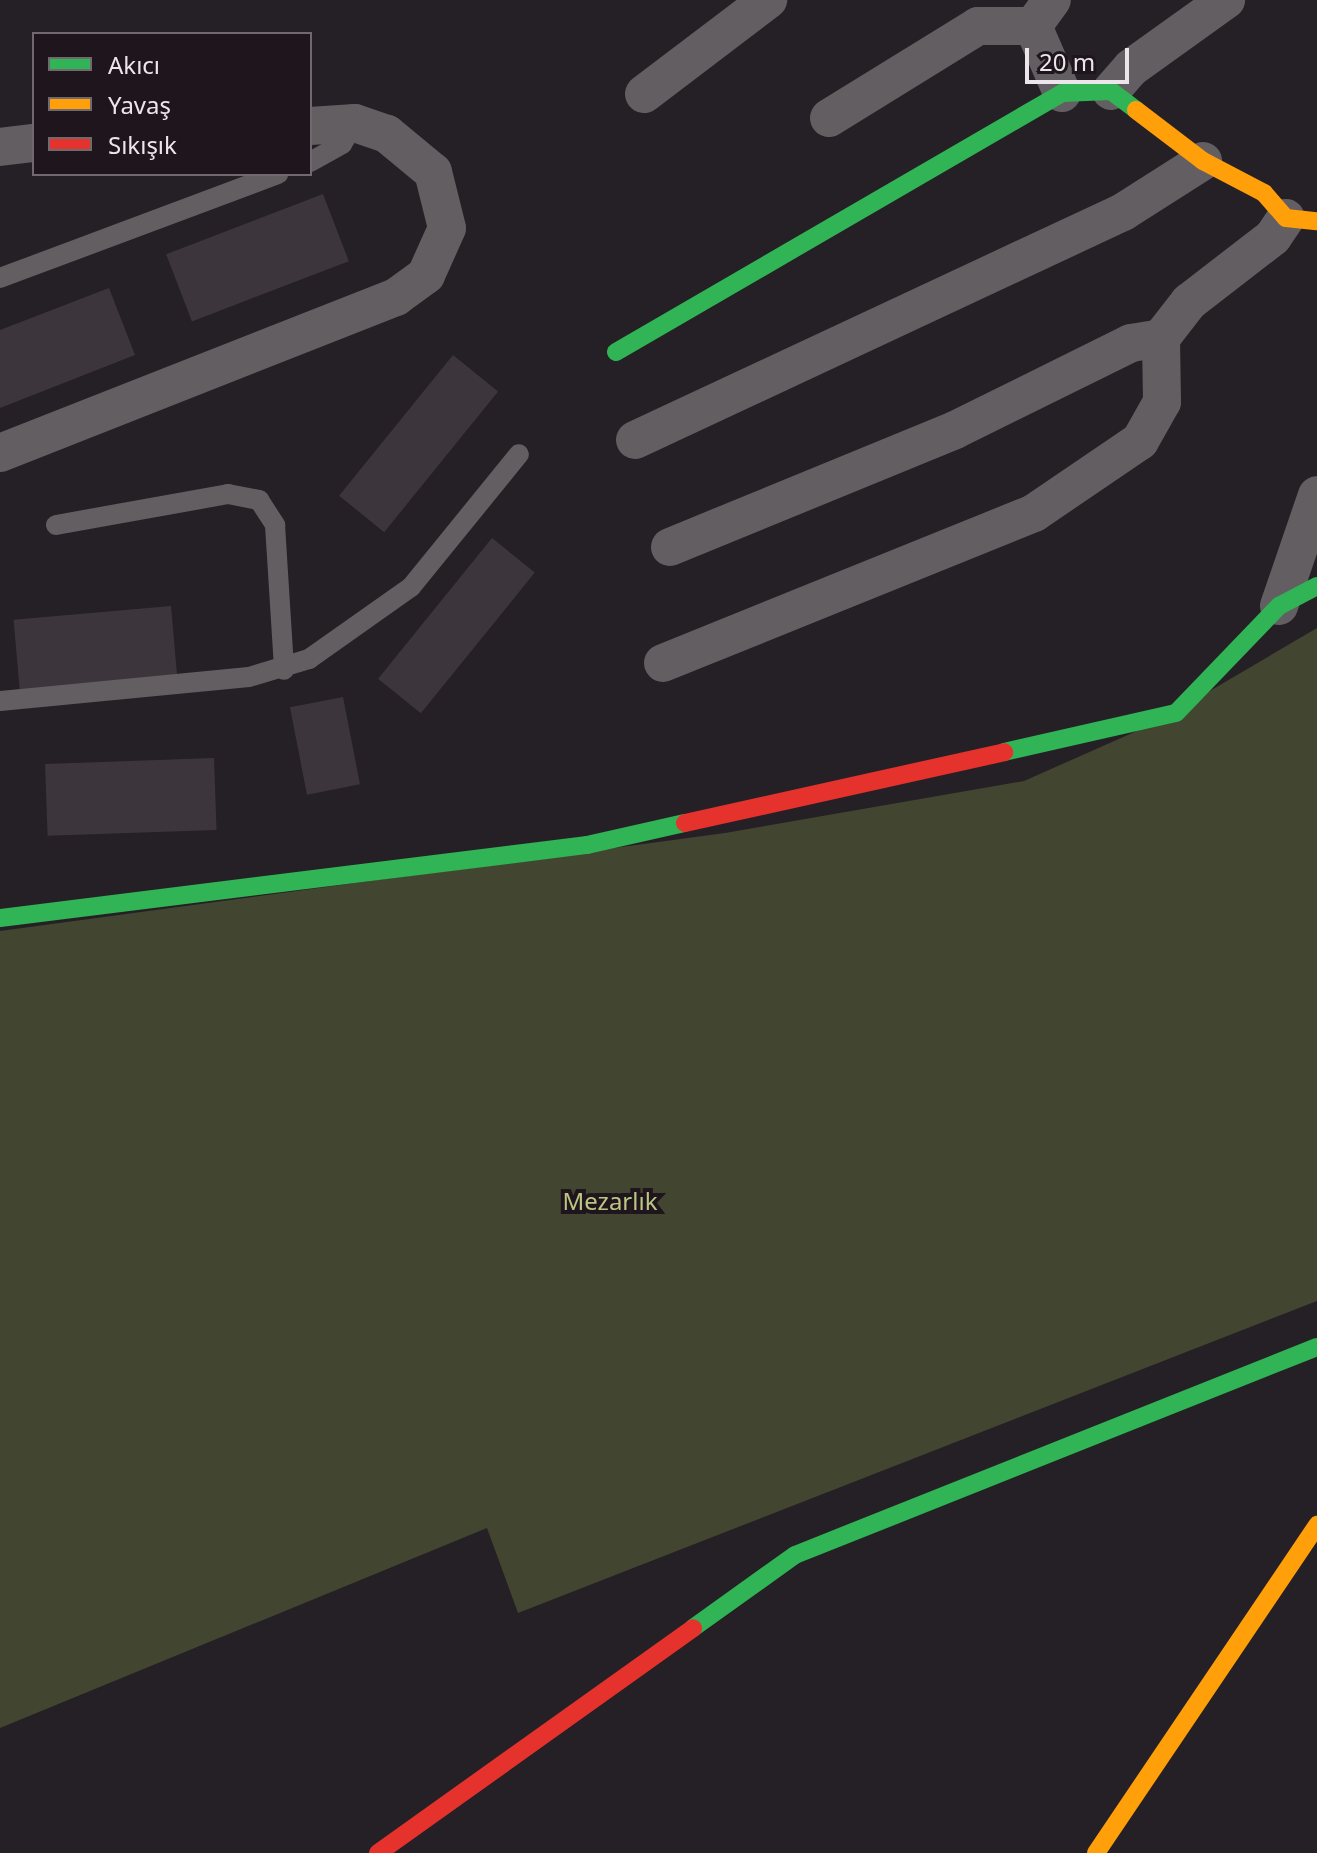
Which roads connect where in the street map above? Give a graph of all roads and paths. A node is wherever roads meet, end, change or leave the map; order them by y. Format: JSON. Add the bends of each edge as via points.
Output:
{"nodes":[{"id":1,"x":768,"y":0,"type":"edge"},
{"id":2,"x":1226,"y":0,"type":"edge"},
{"id":3,"x":971,"y":13,"type":"edge"},
{"id":4,"x":1043,"y":13,"type":"edge"},
{"id":5,"x":1111,"y":91,"type":"junction"},
{"id":6,"x":1062,"y":93,"type":"junction"},
{"id":7,"x":644,"y":94,"type":"dead end"},
{"id":8,"x":829,"y":118,"type":"dead end"},
{"id":9,"x":355,"y":123,"type":"junction"},
{"id":10,"x":312,"y":126,"type":"edge"},
{"id":11,"x":32,"y":143,"type":"edge"},
{"id":12,"x":0,"y":147,"type":"edge"},
{"id":13,"x":312,"y":161,"type":"edge"},
{"id":14,"x":1203,"y":161,"type":"junction"},
{"id":15,"x":273,"y":176,"type":"edge"},
{"id":16,"x":1302,"y":220,"type":"edge"},
{"id":17,"x":0,"y":278,"type":"edge"},
{"id":18,"x":1161,"y":338,"type":"junction"},
{"id":19,"x":616,"y":352,"type":"dead end"},
{"id":20,"x":635,"y":440,"type":"dead end"},
{"id":21,"x":0,"y":453,"type":"edge"},
{"id":22,"x":519,"y":454,"type":"dead end"},
{"id":23,"x":1317,"y":495,"type":"edge"},
{"id":24,"x":56,"y":525,"type":"dead end"},
{"id":25,"x":670,"y":547,"type":"dead end"},
{"id":26,"x":1317,"y":586,"type":"edge"},
{"id":27,"x":1279,"y":606,"type":"junction"},
{"id":28,"x":663,"y":663,"type":"dead end"},
{"id":29,"x":284,"y":670,"type":"junction"},
{"id":30,"x":0,"y":701,"type":"edge"},
{"id":31,"x":0,"y":918,"type":"edge"},
{"id":32,"x":1317,"y":1347,"type":"edge"},
{"id":33,"x":1317,"y":1525,"type":"edge"},
{"id":34,"x":378,"y":1853,"type":"edge"},
{"id":35,"x":1096,"y":1853,"type":"edge"}],
"edges":[{"from":1,"to":7,"type":"street"},
{"from":2,"to":5,"type":"street","via":[[1131,68]]},
{"from":3,"to":4,"type":"street"},
{"from":3,"to":8,"type":"street"},
{"from":4,"to":6,"type":"street"},
{"from":5,"to":6,"type":"street"},
{"from":5,"to":14,"type":"street"},
{"from":6,"to":19,"type":"street"},
{"from":9,"to":10,"type":"street"},
{"from":9,"to":13,"type":"lane","via":[[342,144]]},
{"from":9,"to":21,"type":"street","via":[[409,147],[433,172],[447,228],[426,275],[396,297]]},
{"from":11,"to":12,"type":"street"},
{"from":14,"to":16,"type":"street"},
{"from":14,"to":20,"type":"street","via":[[1123,212]]},
{"from":15,"to":17,"type":"lane"},
{"from":16,"to":18,"type":"street","via":[[1189,302]]},
{"from":18,"to":25,"type":"street","via":[[1131,343],[955,430]]},
{"from":18,"to":28,"type":"street","via":[[1162,402],[1140,441],[1034,513]]},
{"from":22,"to":29,"type":"lane","via":[[411,587],[345,639]]},
{"from":23,"to":27,"type":"street"},
{"from":24,"to":29,"type":"lane","via":[[228,494],[259,500],[275,525]]},
{"from":26,"to":27,"type":"street"},
{"from":27,"to":31,"type":"street","via":[[1176,713],[587,845]]},
{"from":29,"to":30,"type":"lane"},
{"from":32,"to":34,"type":"street","via":[[795,1555]]},
{"from":33,"to":35,"type":"street"}]}
